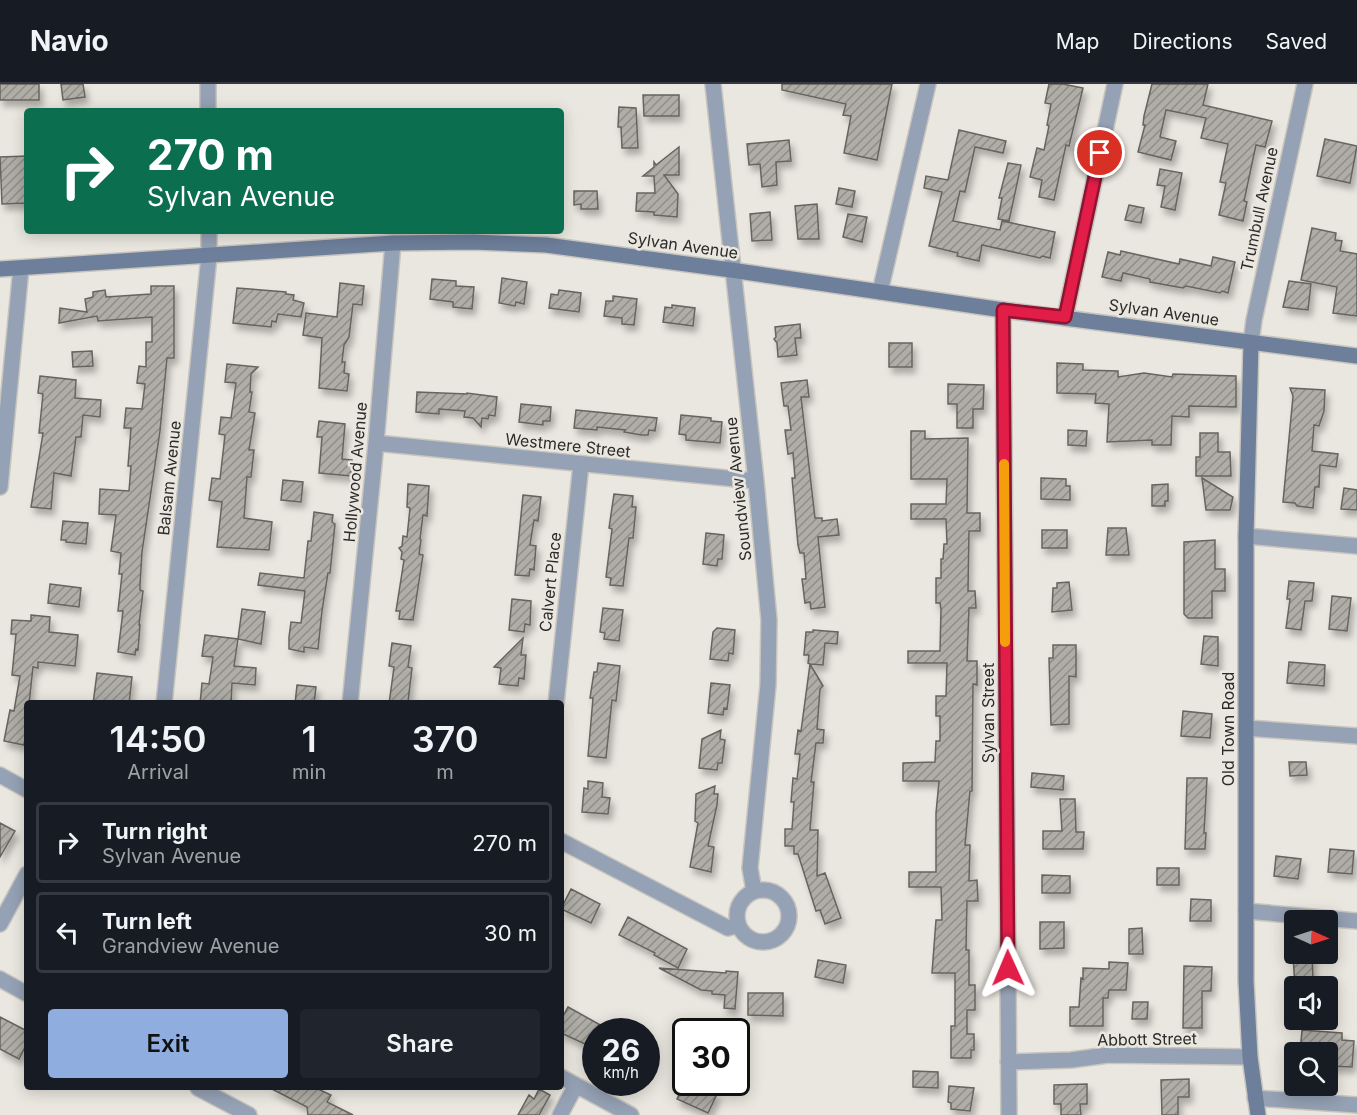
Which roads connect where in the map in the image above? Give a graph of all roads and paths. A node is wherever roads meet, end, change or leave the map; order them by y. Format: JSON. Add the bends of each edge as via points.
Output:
{"nodes":[{"id":1,"x":208,"y":84,"type":"edge"},
{"id":2,"x":713,"y":84,"type":"edge"},
{"id":3,"x":928,"y":84,"type":"edge"},
{"id":4,"x":1115,"y":84,"type":"edge"},
{"id":5,"x":1305,"y":84,"type":"edge"},
{"id":6,"x":208,"y":108,"type":"edge"},
{"id":7,"x":209,"y":234,"type":"edge"},
{"id":8,"x":393,"y":243,"type":"junction"},
{"id":9,"x":209,"y":256,"type":"junction"},
{"id":10,"x":21,"y":268,"type":"junction"},
{"id":11,"x":0,"y":269,"type":"edge"},
{"id":12,"x":731,"y":270,"type":"junction"},
{"id":13,"x":880,"y":292,"type":"junction"},
{"id":14,"x":1003,"y":310,"type":"junction"},
{"id":15,"x":1065,"y":317,"type":"junction"},
{"id":16,"x":1251,"y":343,"type":"junction"},
{"id":17,"x":1357,"y":356,"type":"edge"},
{"id":18,"x":376,"y":443,"type":"junction"},
{"id":19,"x":581,"y":464,"type":"junction"},
{"id":20,"x":756,"y":481,"type":"junction"},
{"id":21,"x":0,"y":487,"type":"edge"},
{"id":22,"x":1246,"y":536,"type":"junction"},
{"id":23,"x":1357,"y":546,"type":"edge"},
{"id":24,"x":164,"y":700,"type":"edge"},
{"id":25,"x":350,"y":700,"type":"edge"},
{"id":26,"x":556,"y":700,"type":"edge"},
{"id":27,"x":1246,"y":728,"type":"junction"},
{"id":28,"x":1357,"y":736,"type":"edge"},
{"id":29,"x":0,"y":775,"type":"edge"},
{"id":30,"x":24,"y":788,"type":"edge"},
{"id":31,"x":564,"y":843,"type":"edge"},
{"id":32,"x":24,"y":880,"type":"edge"},
{"id":33,"x":754,"y":891,"type":"junction"},
{"id":34,"x":1246,"y":911,"type":"junction"},
{"id":35,"x":1357,"y":921,"type":"edge"},
{"id":36,"x":0,"y":924,"type":"edge"},
{"id":37,"x":738,"y":925,"type":"junction"},
{"id":38,"x":0,"y":980,"type":"edge"},
{"id":39,"x":24,"y":992,"type":"edge"},
{"id":40,"x":1250,"y":1058,"type":"junction"},
{"id":41,"x":1008,"y":1062,"type":"junction"},
{"id":42,"x":564,"y":1078,"type":"edge"},
{"id":43,"x":576,"y":1084,"type":"junction"},
{"id":44,"x":202,"y":1090,"type":"edge"},
{"id":45,"x":1255,"y":1098,"type":"junction"},
{"id":46,"x":1357,"y":1105,"type":"edge"},
{"id":47,"x":249,"y":1115,"type":"edge"},
{"id":48,"x":560,"y":1115,"type":"edge"},
{"id":49,"x":632,"y":1115,"type":"edge"},
{"id":50,"x":1009,"y":1115,"type":"edge"},
{"id":51,"x":1258,"y":1115,"type":"edge"}],
"edges":[{"from":1,"to":6,"type":"street"},
{"from":2,"to":12,"type":"street","name":"Soundview Avenue"},
{"from":3,"to":13,"type":"street"},
{"from":4,"to":15,"type":"street"},
{"from":5,"to":16,"type":"street","name":"Trumbull Avenue"},
{"from":7,"to":9,"type":"street","name":"Balsam Avenue"},
{"from":8,"to":9,"type":"street","name":"Sylvan Avenue"},
{"from":8,"to":12,"type":"street","name":"Sylvan Avenue","via":[[546,245]]},
{"from":8,"to":18,"type":"street","name":"Hollywood Avenue"},
{"from":9,"to":10,"type":"street","name":"Sylvan Avenue"},
{"from":9,"to":24,"type":"street","name":"Balsam Avenue"},
{"from":10,"to":11,"type":"street","name":"Sylvan Avenue"},
{"from":10,"to":21,"type":"street"},
{"from":12,"to":13,"type":"street","name":"Sylvan Avenue"},
{"from":12,"to":20,"type":"street","name":"Soundview Avenue"},
{"from":13,"to":14,"type":"street","name":"Sylvan Avenue"},
{"from":14,"to":15,"type":"street","name":"Sylvan Avenue"},
{"from":14,"to":41,"type":"street","name":"Sylvan Street"},
{"from":15,"to":16,"type":"street","name":"Sylvan Avenue"},
{"from":16,"to":17,"type":"street","name":"Sylvan Avenue"},
{"from":16,"to":22,"type":"street","name":"Old Town Road"},
{"from":18,"to":19,"type":"street","name":"Westmere Street"},
{"from":18,"to":25,"type":"street","name":"Hollywood Avenue"},
{"from":19,"to":20,"type":"street","name":"Westmere Street"},
{"from":19,"to":26,"type":"street","name":"Calvert Place"},
{"from":20,"to":33,"type":"street","name":"Soundview Avenue","via":[[769,620],[768,685],[750,868]]},
{"from":22,"to":23,"type":"street"},
{"from":22,"to":27,"type":"street","name":"Old Town Road"},
{"from":27,"to":28,"type":"street"},
{"from":27,"to":34,"type":"street","name":"Old Town Road"},
{"from":29,"to":30,"type":"street"},
{"from":31,"to":37,"type":"street","via":[[728,928]]},
{"from":32,"to":36,"type":"street"},
{"from":33,"to":37,"type":"street","via":[[737,909]]},
{"from":33,"to":37,"type":"street","via":[[771,891],[785,901],[788,926],[777,939],[762,943],[747,938]]},
{"from":34,"to":35,"type":"street"},
{"from":34,"to":40,"type":"street","name":"Old Town Road"},
{"from":38,"to":39,"type":"street"},
{"from":40,"to":41,"type":"street","name":"Abbott Street","via":[[1108,1055]]},
{"from":40,"to":45,"type":"street","name":"Old Town Road"},
{"from":41,"to":50,"type":"street","name":"Sylvan Street"},
{"from":42,"to":43,"type":"street"},
{"from":43,"to":48,"type":"street"},
{"from":43,"to":49,"type":"street"},
{"from":44,"to":47,"type":"street"},
{"from":45,"to":46,"type":"street"},
{"from":45,"to":51,"type":"street","name":"Old Town Road"}]}
